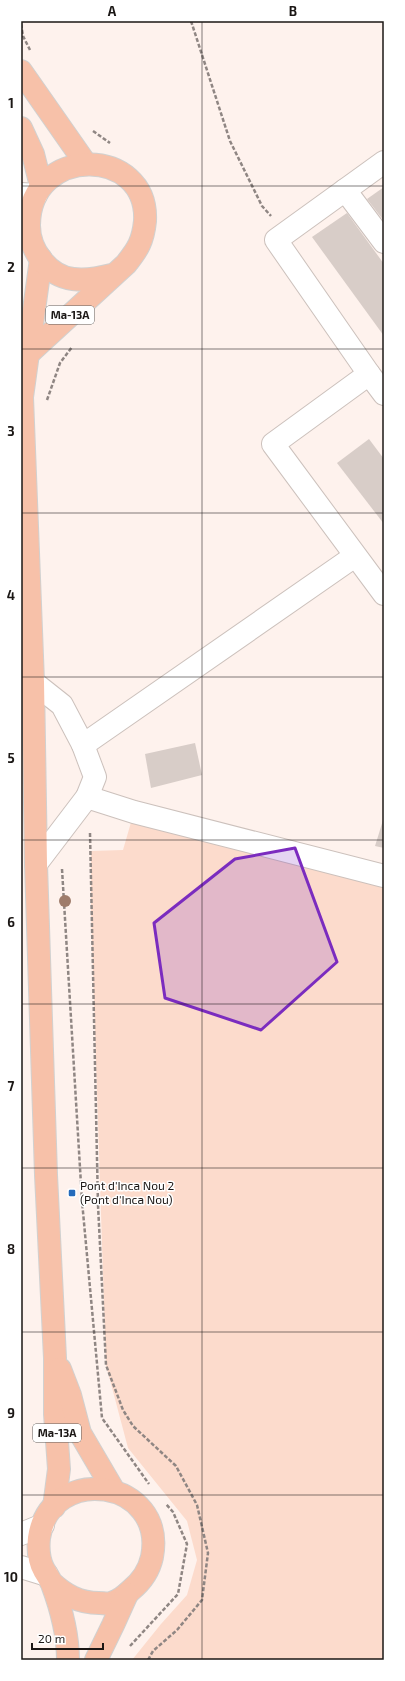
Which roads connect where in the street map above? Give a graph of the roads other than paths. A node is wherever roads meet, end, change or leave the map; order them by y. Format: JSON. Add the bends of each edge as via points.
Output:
{"nodes":[{"id":1,"x":21,"y":71,"type":"edge"},
{"id":2,"x":21,"y":128,"type":"edge"},
{"id":3,"x":384,"y":162,"type":"edge"},
{"id":4,"x":86,"y":164,"type":"junction"},
{"id":5,"x":345,"y":190,"type":"junction"},
{"id":6,"x":33,"y":192,"type":"edge"},
{"id":7,"x":384,"y":242,"type":"edge"},
{"id":8,"x":32,"y":249,"type":"edge"},
{"id":9,"x":112,"y":275,"type":"junction"},
{"id":10,"x":27,"y":356,"type":"junction"},
{"id":11,"x":369,"y":374,"type":"junction"},
{"id":12,"x":384,"y":394,"type":"edge"},
{"id":13,"x":355,"y":556,"type":"junction"},
{"id":14,"x":384,"y":594,"type":"edge"},
{"id":15,"x":33,"y":682,"type":"junction"},
{"id":16,"x":83,"y":745,"type":"junction"},
{"id":17,"x":87,"y":797,"type":"junction"},
{"id":18,"x":36,"y":864,"type":"junction"},
{"id":19,"x":384,"y":876,"type":"edge"},
{"id":20,"x":55,"y":1358,"type":"junction"},
{"id":21,"x":114,"y":1491,"type":"junction"},
{"id":22,"x":48,"y":1516,"type":"junction"},
{"id":23,"x":21,"y":1534,"type":"edge"},
{"id":24,"x":21,"y":1567,"type":"edge"},
{"id":25,"x":49,"y":1578,"type":"junction"},
{"id":26,"x":127,"y":1594,"type":"junction"},
{"id":27,"x":68,"y":1660,"type":"edge"},
{"id":28,"x":96,"y":1660,"type":"edge"}],
"edges":[{"from":1,"to":4,"type":"main road"},
{"from":2,"to":6,"type":"main road","via":[[33,154]]},
{"from":3,"to":5,"type":"street"},
{"from":4,"to":6,"type":"main road","via":[[62,170]]},
{"from":4,"to":9,"type":"main road","via":[[102,165],[121,172],[142,198],[145,211],[144,230],[139,249]]},
{"from":5,"to":7,"type":"street"},
{"from":5,"to":11,"type":"street","via":[[276,240]]},
{"from":6,"to":8,"type":"main road","via":[[29,227]]},
{"from":8,"to":9,"type":"main road","via":[[47,267],[72,279],[87,280]]},
{"from":8,"to":10,"type":"main road","number":"Ma-13A"},
{"from":9,"to":10,"type":"main road","number":"Ma-13A"},
{"from":10,"to":15,"type":"main road","number":"Ma-13A","via":[[22,397]]},
{"from":11,"to":12,"type":"street"},
{"from":11,"to":13,"type":"street","via":[[273,444]]},
{"from":13,"to":14,"type":"street"},
{"from":13,"to":16,"type":"street"},
{"from":15,"to":16,"type":"street","via":[[62,705]]},
{"from":15,"to":18,"type":"main road","number":"Ma-13A"},
{"from":16,"to":17,"type":"street","via":[[95,776]]},
{"from":17,"to":18,"type":"street"},
{"from":17,"to":19,"type":"street","via":[[134,812]]},
{"from":18,"to":20,"type":"main road","number":"Ma-13A"},
{"from":20,"to":21,"type":"main road","number":"Ma-13A","via":[[70,1395],[80,1433]]},
{"from":20,"to":22,"type":"main road","number":"Ma-13A","via":[[55,1414],[59,1469]]},
{"from":21,"to":22,"type":"main road","via":[[98,1488],[66,1496]]},
{"from":21,"to":26,"type":"main road","via":[[131,1499],[144,1512],[151,1529],[154,1548],[150,1566],[141,1582]]},
{"from":22,"to":23,"type":"street"},
{"from":22,"to":25,"type":"main road","via":[[39,1538],[39,1555]]},
{"from":24,"to":25,"type":"street"},
{"from":25,"to":26,"type":"main road","via":[[63,1593],[78,1600],[110,1604]]},
{"from":25,"to":27,"type":"main road","via":[[63,1616]]},
{"from":26,"to":28,"type":"main road"}]}
